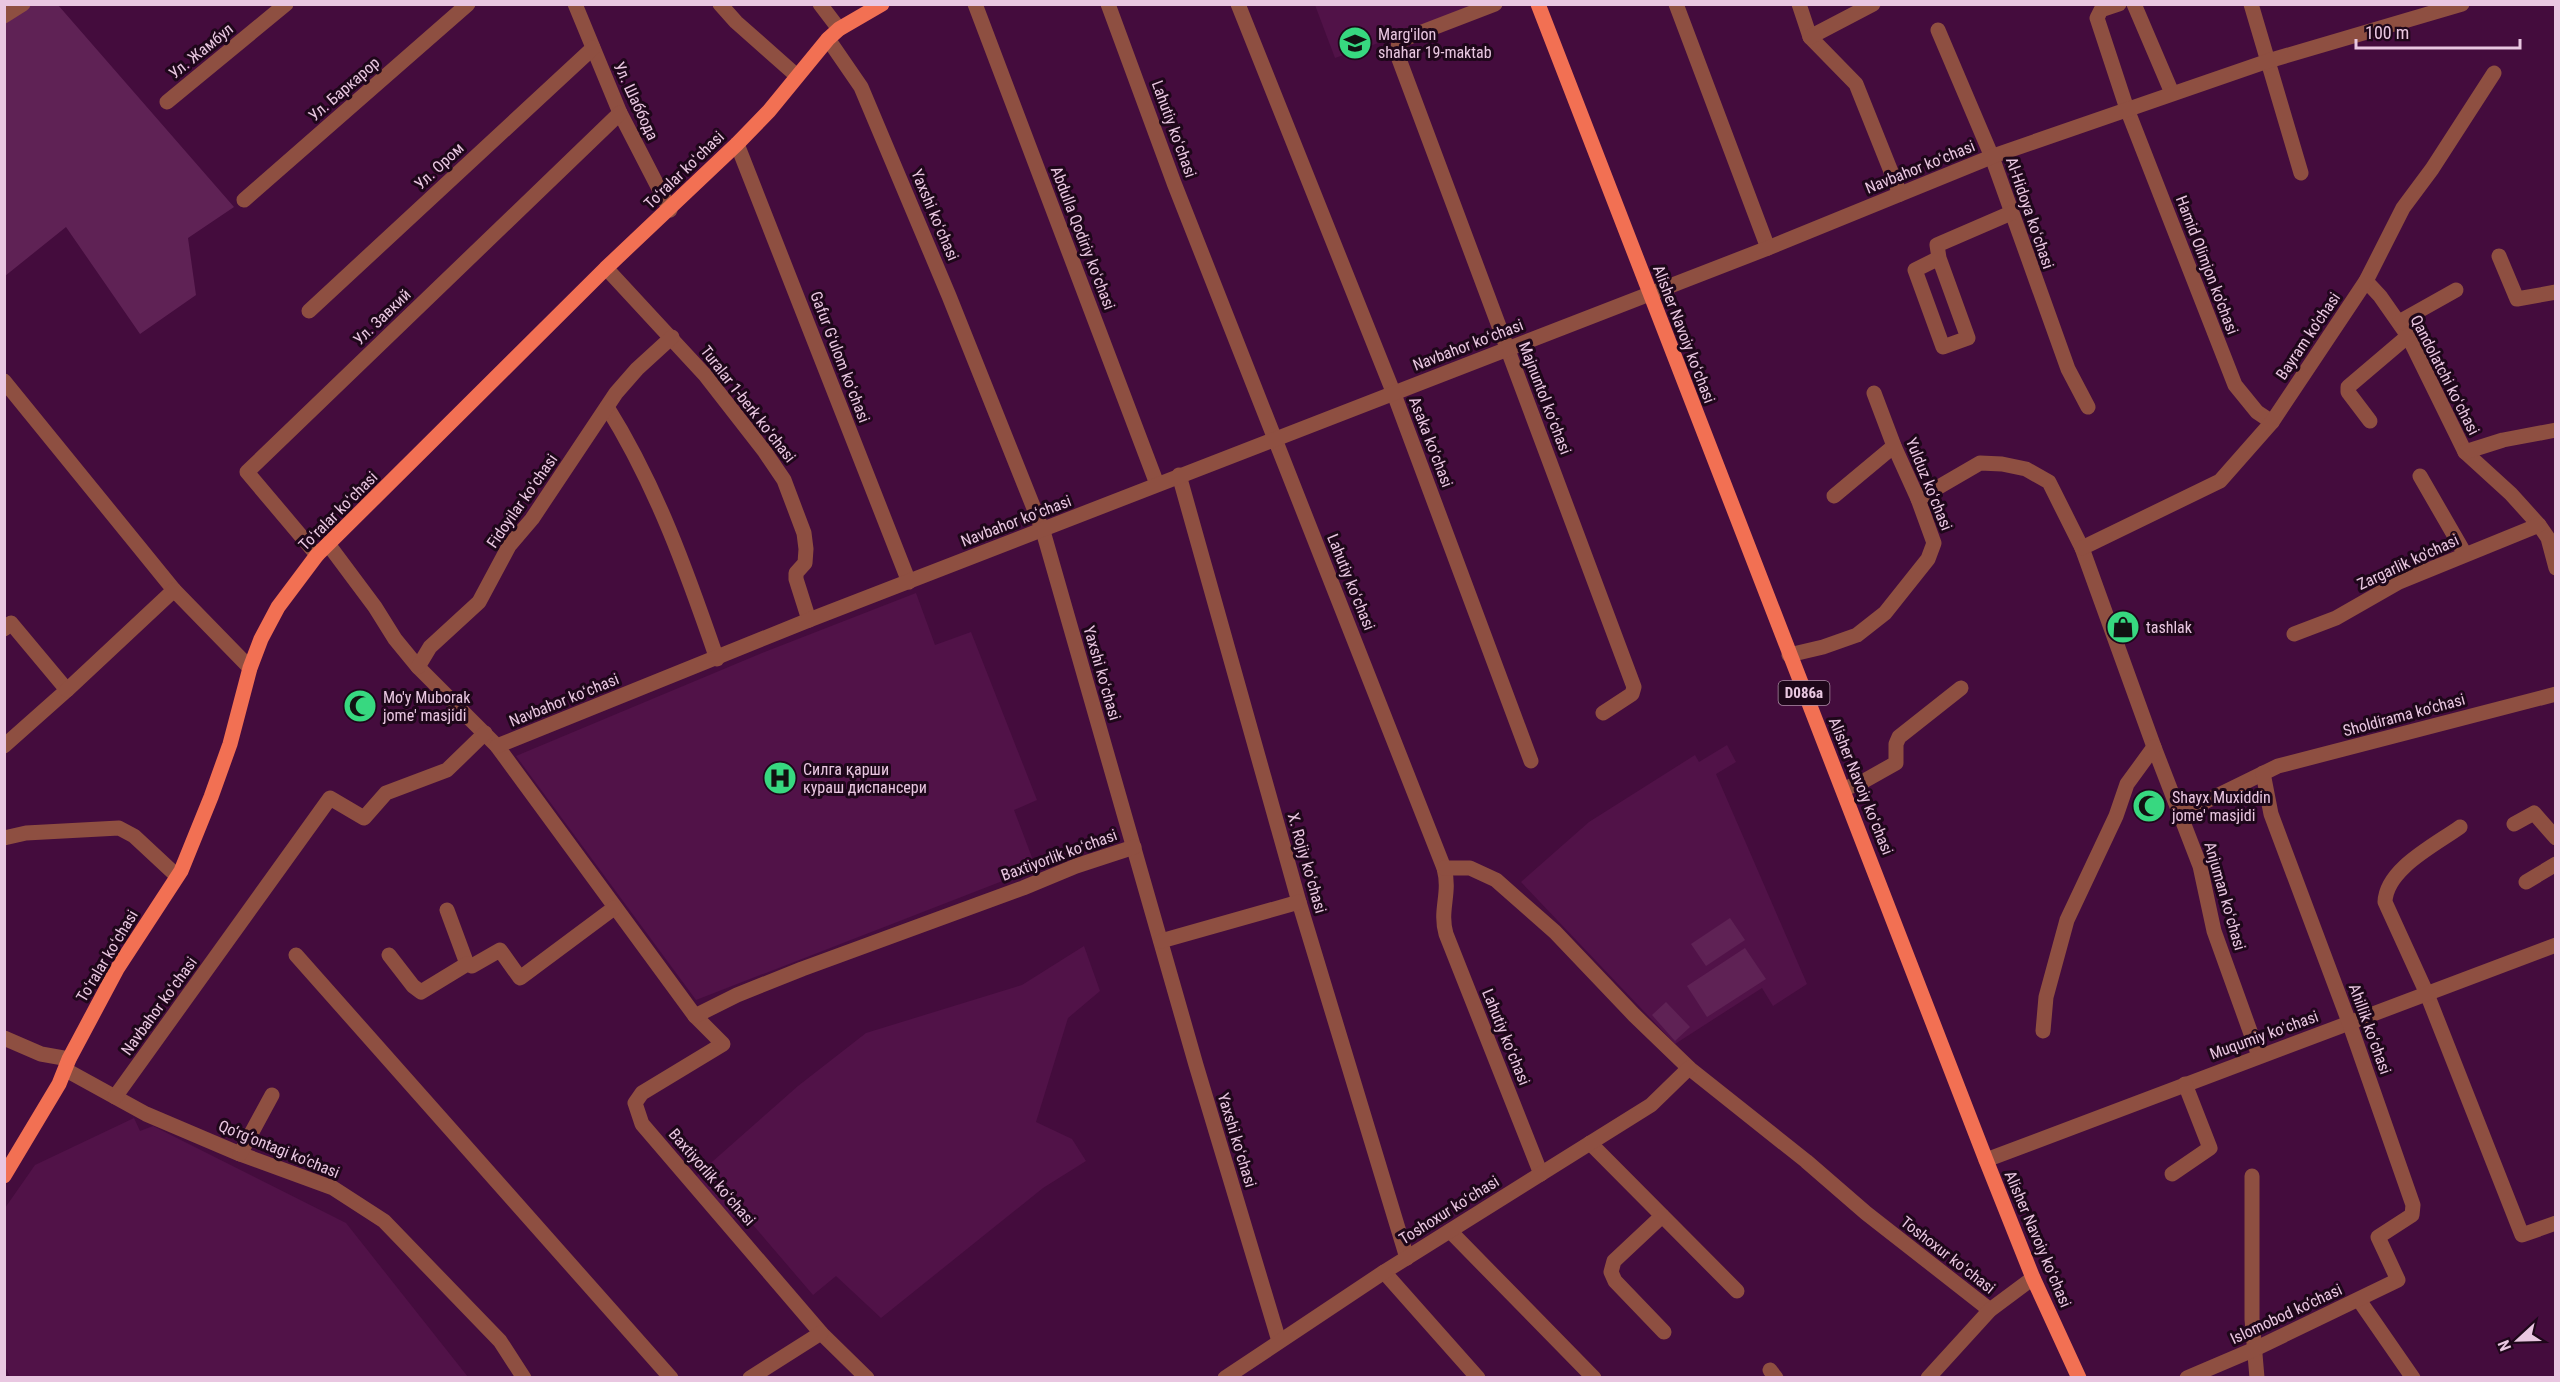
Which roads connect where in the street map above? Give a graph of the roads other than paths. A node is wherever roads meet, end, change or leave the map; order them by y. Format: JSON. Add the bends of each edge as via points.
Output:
{"nodes":[{"id":1,"x":22,"y":4,"type":"edge"},
{"id":2,"x":286,"y":4,"type":"edge"},
{"id":3,"x":468,"y":4,"type":"edge"},
{"id":4,"x":575,"y":4,"type":"edge"},
{"id":5,"x":720,"y":4,"type":"edge"},
{"id":6,"x":820,"y":4,"type":"edge"},
{"id":7,"x":882,"y":4,"type":"edge"},
{"id":8,"x":975,"y":4,"type":"edge"},
{"id":9,"x":1108,"y":4,"type":"edge"},
{"id":10,"x":1238,"y":4,"type":"edge"},
{"id":11,"x":1495,"y":4,"type":"edge"},
{"id":12,"x":1538,"y":4,"type":"edge"},
{"id":13,"x":1676,"y":4,"type":"edge"},
{"id":14,"x":1798,"y":4,"type":"edge"},
{"id":15,"x":1873,"y":4,"type":"edge"},
{"id":16,"x":2134,"y":4,"type":"edge"},
{"id":17,"x":2251,"y":4,"type":"edge"},
{"id":18,"x":2462,"y":4,"type":"edge"},
{"id":19,"x":2109,"y":6,"type":"edge"},
{"id":20,"x":4,"y":16,"type":"edge"},
{"id":21,"x":1938,"y":30,"type":"dead end"},
{"id":22,"x":833,"y":34,"type":"junction"},
{"id":23,"x":1810,"y":38,"type":"junction"},
{"id":24,"x":593,"y":48,"type":"junction"},
{"id":25,"x":2268,"y":61,"type":"junction"},
{"id":26,"x":2494,"y":73,"type":"dead end"},
{"id":27,"x":797,"y":76,"type":"junction"},
{"id":28,"x":2172,"y":93,"type":"junction"},
{"id":29,"x":167,"y":102,"type":"dead end"},
{"id":30,"x":2127,"y":109,"type":"junction"},
{"id":31,"x":620,"y":113,"type":"junction"},
{"id":32,"x":737,"y":144,"type":"junction"},
{"id":33,"x":1992,"y":157,"type":"junction"},
{"id":34,"x":2301,"y":173,"type":"dead end"},
{"id":35,"x":1900,"y":194,"type":"junction"},
{"id":36,"x":244,"y":200,"type":"dead end"},
{"id":37,"x":670,"y":210,"type":"junction"},
{"id":38,"x":2011,"y":213,"type":"junction"},
{"id":39,"x":1768,"y":248,"type":"junction"},
{"id":40,"x":2499,"y":256,"type":"dead end"},
{"id":41,"x":1939,"y":258,"type":"junction"},
{"id":42,"x":606,"y":268,"type":"junction"},
{"id":43,"x":2366,"y":281,"type":"junction"},
{"id":44,"x":2456,"y":290,"type":"dead end"},
{"id":45,"x":2556,"y":291,"type":"edge"},
{"id":46,"x":1649,"y":294,"type":"junction"},
{"id":47,"x":309,"y":311,"type":"dead end"},
{"id":48,"x":2399,"y":322,"type":"junction"},
{"id":49,"x":2408,"y":336,"type":"junction"},
{"id":50,"x":672,"y":337,"type":"junction"},
{"id":51,"x":1508,"y":349,"type":"junction"},
{"id":52,"x":4,"y":381,"type":"edge"},
{"id":53,"x":1874,"y":393,"type":"dead end"},
{"id":54,"x":1394,"y":394,"type":"junction"},
{"id":55,"x":607,"y":407,"type":"junction"},
{"id":56,"x":2088,"y":407,"type":"dead end"},
{"id":57,"x":2370,"y":421,"type":"dead end"},
{"id":58,"x":2272,"y":423,"type":"junction"},
{"id":59,"x":2556,"y":430,"type":"edge"},
{"id":60,"x":1275,"y":438,"type":"junction"},
{"id":61,"x":1894,"y":446,"type":"junction"},
{"id":62,"x":2465,"y":452,"type":"junction"},
{"id":63,"x":1179,"y":475,"type":"junction"},
{"id":64,"x":2420,"y":476,"type":"dead end"},
{"id":65,"x":1157,"y":484,"type":"junction"},
{"id":66,"x":1834,"y":496,"type":"dead end"},
{"id":67,"x":1918,"y":499,"type":"junction"},
{"id":68,"x":1043,"y":531,"type":"junction"},
{"id":69,"x":2547,"y":533,"type":"edge"},
{"id":70,"x":2082,"y":548,"type":"junction"},
{"id":71,"x":322,"y":550,"type":"junction"},
{"id":72,"x":2465,"y":554,"type":"junction"},
{"id":73,"x":2556,"y":568,"type":"edge"},
{"id":74,"x":909,"y":582,"type":"junction"},
{"id":75,"x":174,"y":590,"type":"junction"},
{"id":76,"x":809,"y":620,"type":"junction"},
{"id":77,"x":4,"y":629,"type":"edge"},
{"id":78,"x":2294,"y":634,"type":"dead end"},
{"id":79,"x":1789,"y":655,"type":"junction"},
{"id":80,"x":717,"y":659,"type":"junction"},
{"id":81,"x":418,"y":667,"type":"junction"},
{"id":82,"x":250,"y":668,"type":"junction"},
{"id":83,"x":1961,"y":688,"type":"dead end"},
{"id":84,"x":68,"y":690,"type":"junction"},
{"id":85,"x":2556,"y":694,"type":"edge"},
{"id":86,"x":1603,"y":713,"type":"dead end"},
{"id":87,"x":485,"y":733,"type":"junction"},
{"id":88,"x":4,"y":746,"type":"edge"},
{"id":89,"x":497,"y":746,"type":"junction"},
{"id":90,"x":2154,"y":747,"type":"junction"},
{"id":91,"x":1532,"y":761,"type":"dead end"},
{"id":92,"x":2263,"y":773,"type":"junction"},
{"id":93,"x":1844,"y":789,"type":"junction"},
{"id":94,"x":2180,"y":814,"type":"junction"},
{"id":95,"x":2514,"y":824,"type":"dead end"},
{"id":96,"x":2460,"y":827,"type":"dead end"},
{"id":97,"x":4,"y":838,"type":"edge"},
{"id":98,"x":2556,"y":838,"type":"edge"},
{"id":99,"x":1134,"y":847,"type":"junction"},
{"id":100,"x":2556,"y":864,"type":"edge"},
{"id":101,"x":1444,"y":868,"type":"junction"},
{"id":102,"x":177,"y":876,"type":"junction"},
{"id":103,"x":2526,"y":882,"type":"dead end"},
{"id":104,"x":1299,"y":902,"type":"junction"},
{"id":105,"x":614,"y":908,"type":"junction"},
{"id":106,"x":447,"y":910,"type":"dead end"},
{"id":107,"x":1161,"y":941,"type":"junction"},
{"id":108,"x":2556,"y":945,"type":"edge"},
{"id":109,"x":296,"y":955,"type":"dead end"},
{"id":110,"x":389,"y":955,"type":"dead end"},
{"id":111,"x":467,"y":964,"type":"junction"},
{"id":112,"x":2427,"y":994,"type":"junction"},
{"id":113,"x":695,"y":1016,"type":"junction"},
{"id":114,"x":2349,"y":1022,"type":"junction"},
{"id":115,"x":2043,"y":1031,"type":"dead end"},
{"id":116,"x":4,"y":1038,"type":"edge"},
{"id":117,"x":2259,"y":1056,"type":"junction"},
{"id":118,"x":68,"y":1064,"type":"junction"},
{"id":119,"x":1689,"y":1068,"type":"junction"},
{"id":120,"x":2185,"y":1084,"type":"junction"},
{"id":121,"x":272,"y":1095,"type":"dead end"},
{"id":122,"x":115,"y":1097,"type":"junction"},
{"id":123,"x":1590,"y":1143,"type":"junction"},
{"id":124,"x":240,"y":1154,"type":"junction"},
{"id":125,"x":1986,"y":1160,"type":"junction"},
{"id":126,"x":1541,"y":1174,"type":"junction"},
{"id":127,"x":2172,"y":1174,"type":"dead end"},
{"id":128,"x":4,"y":1176,"type":"edge"},
{"id":129,"x":2252,"y":1176,"type":"dead end"},
{"id":130,"x":1662,"y":1216,"type":"junction"},
{"id":131,"x":2556,"y":1222,"type":"edge"},
{"id":132,"x":1450,"y":1231,"type":"junction"},
{"id":133,"x":1407,"y":1258,"type":"junction"},
{"id":134,"x":1384,"y":1272,"type":"junction"},
{"id":135,"x":2033,"y":1278,"type":"junction"},
{"id":136,"x":2398,"y":1280,"type":"joint"},
{"id":137,"x":1737,"y":1291,"type":"dead end"},
{"id":138,"x":2360,"y":1300,"type":"junction"},
{"id":139,"x":1990,"y":1310,"type":"junction"},
{"id":140,"x":1664,"y":1332,"type":"dead end"},
{"id":141,"x":821,"y":1333,"type":"junction"},
{"id":142,"x":1279,"y":1341,"type":"junction"},
{"id":143,"x":2255,"y":1349,"type":"junction"},
{"id":144,"x":524,"y":1377,"type":"edge"},
{"id":145,"x":671,"y":1377,"type":"edge"},
{"id":146,"x":750,"y":1377,"type":"edge"},
{"id":147,"x":867,"y":1377,"type":"edge"},
{"id":148,"x":1225,"y":1377,"type":"edge"},
{"id":149,"x":1478,"y":1377,"type":"edge"},
{"id":150,"x":1594,"y":1377,"type":"edge"},
{"id":151,"x":1928,"y":1377,"type":"edge"},
{"id":152,"x":2079,"y":1377,"type":"edge"},
{"id":153,"x":2187,"y":1377,"type":"edge"},
{"id":154,"x":2257,"y":1377,"type":"edge"},
{"id":155,"x":2413,"y":1377,"type":"edge"}],
"edges":[{"from":1,"to":20,"type":"street"},
{"from":2,"to":29,"type":"street","name":"Ул. Жамбул"},
{"from":3,"to":36,"type":"street","name":"Ул. Баркарор"},
{"from":4,"to":24,"type":"street","name":"Ул. Шаббода"},
{"from":5,"to":27,"type":"street"},
{"from":6,"to":22,"type":"street","name":"Yaxshi koʻchasi"},
{"from":7,"to":22,"type":"main road","name":"Toʻralar koʻchasi"},
{"from":8,"to":65,"type":"street","name":"Abdulla Qodiriy koʻchasi"},
{"from":9,"to":60,"type":"street","name":"Lahutiy koʻchasi"},
{"from":10,"to":54,"type":"street","name":"Asaka koʻchasi"},
{"from":11,"to":51,"type":"street","name":"Majnuntol koʻchasi","via":[[1404,39],[1398,46],[1403,70]]},
{"from":12,"to":46,"type":"main road","name":"Alisher Navoiy koʻchasi","number":"D086a"},
{"from":13,"to":39,"type":"street"},
{"from":14,"to":23,"type":"street"},
{"from":15,"to":23,"type":"street"},
{"from":16,"to":28,"type":"street"},
{"from":17,"to":25,"type":"street"},
{"from":18,"to":25,"type":"street","name":"Navbahor koʻchasi"},
{"from":19,"to":30,"type":"street","name":"Hamid Olimjon ko'chasi","via":[[2099,12],[2098,21]]},
{"from":21,"to":33,"type":"street","name":"Al-Hidoya koʻchasi"},
{"from":22,"to":27,"type":"main road","name":"Toʻralar koʻchasi"},
{"from":22,"to":68,"type":"street","name":"Yaxshi koʻchasi","via":[[861,87]]},
{"from":23,"to":35,"type":"street","via":[[1856,84]]},
{"from":24,"to":31,"type":"street","name":"Ул. Шаббода"},
{"from":24,"to":47,"type":"street","name":"Ул. Ором"},
{"from":25,"to":28,"type":"street","name":"Navbahor koʻchasi"},
{"from":25,"to":34,"type":"street"},
{"from":26,"to":43,"type":"street","name":"Bayram ko'chasi","via":[[2403,208]]},
{"from":27,"to":32,"type":"main road","name":"Toʻralar koʻchasi"},
{"from":28,"to":30,"type":"street","name":"Navbahor koʻchasi"},
{"from":30,"to":33,"type":"street","name":"Navbahor koʻchasi"},
{"from":30,"to":58,"type":"street","name":"Hamid Olimjon ko'chasi","via":[[2235,386]]},
{"from":31,"to":37,"type":"street","name":"Ул. Шаббода"},
{"from":31,"to":71,"type":"street","name":"Ул. Завкий","via":[[247,472]]},
{"from":32,"to":37,"type":"main road","name":"Toʻralar koʻchasi"},
{"from":32,"to":74,"type":"street","name":"Gafur Gʻulom koʻchasi"},
{"from":33,"to":35,"type":"street","name":"Navbahor koʻchasi"},
{"from":33,"to":38,"type":"street","name":"Al-Hidoya koʻchasi"},
{"from":35,"to":39,"type":"street","name":"Navbahor koʻchasi"},
{"from":37,"to":42,"type":"main road","name":"Toʻralar koʻchasi"},
{"from":38,"to":41,"type":"street","via":[[1937,245]]},
{"from":38,"to":56,"type":"street","name":"Al-Hidoya koʻchasi","via":[[2068,369]]},
{"from":39,"to":46,"type":"street","name":"Navbahor koʻchasi"},
{"from":40,"to":45,"type":"street","via":[[2517,299]]},
{"from":41,"to":41,"type":"street","via":[[1968,339],[1943,347],[1915,270]]},
{"from":42,"to":50,"type":"street","name":"Turalar 1-berk koʻchasi"},
{"from":42,"to":71,"type":"main road","name":"Toʻralar koʻchasi"},
{"from":43,"to":48,"type":"street","name":"Qandolatchi koʻchasi"},
{"from":43,"to":58,"type":"street","name":"Bayram ko'chasi"},
{"from":44,"to":48,"type":"street"},
{"from":46,"to":51,"type":"street","name":"Navbahor koʻchasi"},
{"from":46,"to":79,"type":"main road","name":"Alisher Navoiy koʻchasi","number":"D086a"},
{"from":48,"to":49,"type":"street","name":"Qandolatchi koʻchasi"},
{"from":49,"to":57,"type":"street","via":[[2348,387]]},
{"from":49,"to":62,"type":"street","name":"Qandolatchi koʻchasi"},
{"from":50,"to":55,"type":"street","name":"Fidoyilar koʻchasi","via":[[637,369]]},
{"from":50,"to":76,"type":"street","name":"Turalar 1-berk koʻchasi","via":[[784,480],[804,533],[805,563],[796,579]]},
{"from":51,"to":54,"type":"street","name":"Navbahor koʻchasi"},
{"from":51,"to":86,"type":"street","name":"Majnuntol koʻchasi","via":[[1634,687],[1632,694]]},
{"from":52,"to":75,"type":"street"},
{"from":53,"to":61,"type":"street","name":"Yulduz koʻchasi"},
{"from":54,"to":60,"type":"street","name":"Navbahor koʻchasi"},
{"from":54,"to":91,"type":"street","name":"Asaka koʻchasi"},
{"from":55,"to":80,"type":"street","via":[[664,514]]},
{"from":55,"to":81,"type":"street","name":"Fidoyilar koʻchasi","via":[[532,519],[509,546],[479,602],[430,647]]},
{"from":58,"to":70,"type":"street","name":"Bayram ko'chasi","via":[[2220,481]]},
{"from":59,"to":62,"type":"street"},
{"from":60,"to":63,"type":"street","name":"Navbahor koʻchasi"},
{"from":60,"to":101,"type":"street","name":"Lahutiy koʻchasi"},
{"from":61,"to":66,"type":"street"},
{"from":61,"to":67,"type":"street","name":"Yulduz koʻchasi"},
{"from":62,"to":69,"type":"street","name":"Qandolatchi koʻchasi"},
{"from":63,"to":65,"type":"street","name":"Navbahor koʻchasi"},
{"from":63,"to":104,"type":"street","name":"X. Rojiy koʻchasi"},
{"from":64,"to":72,"type":"street"},
{"from":65,"to":68,"type":"street","name":"Navbahor koʻchasi"},
{"from":67,"to":70,"type":"street","name":"Anjuman koʻchasi","via":[[1980,463],[2026,469],[2049,482]]},
{"from":67,"to":79,"type":"street","name":"Yulduz koʻchasi","via":[[1934,543],[1928,559],[1885,614],[1857,635]]},
{"from":68,"to":74,"type":"street","name":"Navbahor koʻchasi"},
{"from":68,"to":99,"type":"street","name":"Yaxshi koʻchasi"},
{"from":69,"to":72,"type":"street","name":"Zargarlik ko'chasi"},
{"from":69,"to":73,"type":"street","name":"Qandolatchi koʻchasi"},
{"from":70,"to":90,"type":"street","name":"Anjuman koʻchasi"},
{"from":71,"to":81,"type":"street","via":[[369,599]]},
{"from":71,"to":82,"type":"main road","name":"Toʻralar koʻchasi","via":[[278,607]]},
{"from":72,"to":78,"type":"street","name":"Zargarlik ko'chasi","via":[[2400,582],[2336,618]]},
{"from":74,"to":76,"type":"street","name":"Navbahor koʻchasi"},
{"from":75,"to":82,"type":"street"},
{"from":75,"to":84,"type":"street"},
{"from":76,"to":80,"type":"street","name":"Navbahor koʻchasi"},
{"from":77,"to":84,"type":"street","via":[[11,623]]},
{"from":79,"to":93,"type":"main road","name":"Alisher Navoiy koʻchasi","number":"D086a"},
{"from":80,"to":89,"type":"street","name":"Navbahor koʻchasi"},
{"from":81,"to":87,"type":"street"},
{"from":82,"to":102,"type":"main road","name":"Toʻralar koʻchasi","via":[[215,787]]},
{"from":83,"to":93,"type":"street","via":[[1899,737],[1896,763]]},
{"from":84,"to":88,"type":"street"},
{"from":85,"to":92,"type":"street","name":"Sholdirama ko‘chasi"},
{"from":87,"to":89,"type":"street"},
{"from":87,"to":122,"type":"street","name":"Navbahor koʻchasi","via":[[447,770],[386,793],[364,818],[330,798]]},
{"from":89,"to":105,"type":"street","name":"Baxtiyorlik koʻchasi"},
{"from":90,"to":94,"type":"street","name":"Anjuman koʻchasi"},
{"from":90,"to":115,"type":"street","via":[[2127,784],[2067,920],[2046,997]]},
{"from":92,"to":94,"type":"street","name":"Sholdirama ko‘chasi"},
{"from":92,"to":114,"type":"street","name":"Ahillik koʻchasi","via":[[2271,814]]},
{"from":93,"to":125,"type":"main road","name":"Alisher Navoiy koʻchasi","number":"D086a"},
{"from":94,"to":117,"type":"street","name":"Anjuman koʻchasi","via":[[2200,866],[2214,931]]},
{"from":95,"to":98,"type":"street","via":[[2534,813]]},
{"from":96,"to":112,"type":"street","via":[[2398,872],[2385,890],[2385,902]]},
{"from":97,"to":102,"type":"street","via":[[26,833],[119,828],[134,836]]},
{"from":99,"to":107,"type":"street","name":"Yaxshi koʻchasi"},
{"from":99,"to":113,"type":"street","name":"Baxtiyorlik koʻchasi","via":[[813,965]]},
{"from":100,"to":103,"type":"street"},
{"from":101,"to":119,"type":"street","name":"Toshoxur koʻchasi","via":[[1470,868],[1496,880],[1555,932]]},
{"from":101,"to":126,"type":"street","name":"Lahutiy koʻchasi","via":[[1448,883],[1442,916],[1446,934]]},
{"from":102,"to":118,"type":"main road","name":"Toʻralar koʻchasi","via":[[117,969]]},
{"from":104,"to":107,"type":"street"},
{"from":104,"to":133,"type":"street","name":"X. Rojiy koʻchasi"},
{"from":105,"to":111,"type":"street","via":[[520,978],[500,950],[471,966]]},
{"from":105,"to":113,"type":"street","name":"Baxtiyorlik koʻchasi"},
{"from":106,"to":111,"type":"street"},
{"from":107,"to":142,"type":"street","name":"Yaxshi koʻchasi"},
{"from":108,"to":112,"type":"street","name":"Muqumiy koʻchasi"},
{"from":109,"to":145,"type":"street"},
{"from":110,"to":111,"type":"street","via":[[421,992]]},
{"from":112,"to":114,"type":"street","name":"Muqumiy koʻchasi"},
{"from":112,"to":131,"type":"street","via":[[2522,1235]]},
{"from":113,"to":141,"type":"street","name":"Baxtiyorlik koʻchasi","via":[[723,1044],[642,1092],[635,1103],[638,1114],[642,1124]]},
{"from":114,"to":117,"type":"street","name":"Muqumiy koʻchasi"},
{"from":114,"to":136,"type":"street","name":"Ahillik koʻchasi","via":[[2413,1205],[2412,1215],[2378,1237]]},
{"from":116,"to":118,"type":"street","name":"Qo‘rg‘ontagi ko‘chasi"},
{"from":117,"to":120,"type":"street","name":"Muqumiy koʻchasi"},
{"from":118,"to":122,"type":"street","name":"Qo‘rg‘ontagi ko‘chasi"},
{"from":118,"to":128,"type":"main road","name":"Toʻralar koʻchasi"},
{"from":119,"to":123,"type":"street","name":"Toshoxur koʻchasi","via":[[1651,1105]]},
{"from":119,"to":139,"type":"street","name":"Toshoxur koʻchasi"},
{"from":120,"to":125,"type":"street","name":"Muqumiy koʻchasi"},
{"from":120,"to":127,"type":"street","via":[[2210,1148]]},
{"from":121,"to":124,"type":"street"},
{"from":122,"to":124,"type":"street","name":"Qo‘rg‘ontagi ko‘chasi"},
{"from":123,"to":126,"type":"street","name":"Toshoxur koʻchasi"},
{"from":123,"to":130,"type":"street"},
{"from":124,"to":144,"type":"street","name":"Qo‘rg‘ontagi ko‘chasi","via":[[333,1188],[384,1221],[500,1341]]},
{"from":125,"to":135,"type":"main road","name":"Alisher Navoiy koʻchasi","number":"D086a"},
{"from":126,"to":132,"type":"street","name":"Toshoxur koʻchasi"},
{"from":129,"to":143,"type":"street"},
{"from":130,"to":137,"type":"street"},
{"from":130,"to":140,"type":"street","via":[[1614,1261],[1611,1272]]},
{"from":132,"to":133,"type":"street","name":"Toshoxur koʻchasi"},
{"from":132,"to":150,"type":"street"},
{"from":133,"to":134,"type":"street","name":"Toshoxur koʻchasi"},
{"from":134,"to":142,"type":"street","name":"Toshoxur koʻchasi"},
{"from":134,"to":149,"type":"street"},
{"from":135,"to":139,"type":"street"},
{"from":135,"to":152,"type":"main road","name":"Alisher Navoiy koʻchasi","number":"D086a"},
{"from":136,"to":138,"type":"street","name":"Islomobod ko‘chasi"},
{"from":138,"to":143,"type":"street","name":"Islomobod ko‘chasi"},
{"from":138,"to":155,"type":"street"},
{"from":139,"to":151,"type":"street"},
{"from":141,"to":146,"type":"street"},
{"from":141,"to":147,"type":"street","name":"Baxtiyorlik koʻchasi"},
{"from":142,"to":148,"type":"street","name":"Toshoxur koʻchasi"},
{"from":143,"to":153,"type":"street","name":"Islomobod ko‘chasi"},
{"from":143,"to":154,"type":"street"}]}
